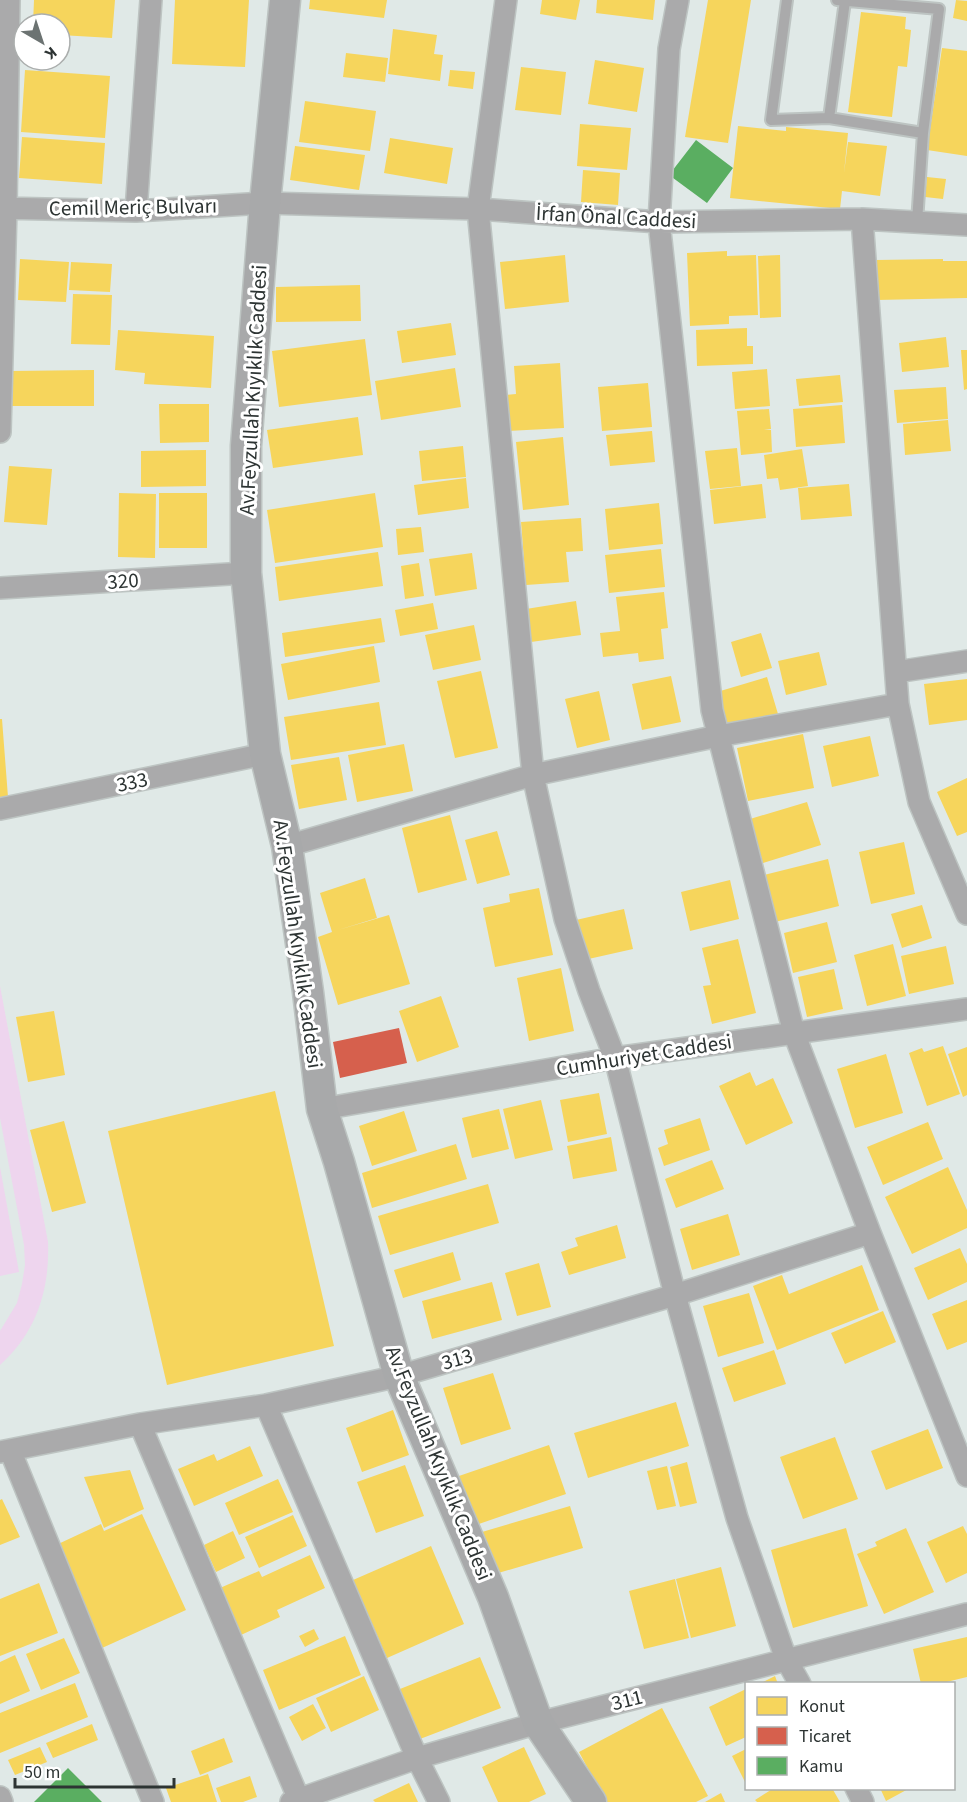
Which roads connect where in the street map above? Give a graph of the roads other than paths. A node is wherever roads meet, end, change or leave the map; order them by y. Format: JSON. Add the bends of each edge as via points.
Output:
{"nodes":[{"id":1,"x":9,"y":0,"type":"edge"},
{"id":2,"x":151,"y":0,"type":"edge"},
{"id":3,"x":285,"y":0,"type":"edge"},
{"id":4,"x":506,"y":0,"type":"edge"},
{"id":5,"x":678,"y":0,"type":"edge"},
{"id":6,"x":787,"y":0,"type":"edge"},
{"id":7,"x":837,"y":0,"type":"edge"},
{"id":8,"x":845,"y":1,"type":"edge"},
{"id":9,"x":829,"y":118,"type":"junction"},
{"id":10,"x":923,"y":133,"type":"junction"},
{"id":11,"x":265,"y":203,"type":"junction"},
{"id":12,"x":3,"y":208,"type":"edge"},
{"id":13,"x":478,"y":209,"type":"junction"},
{"id":14,"x":136,"y":211,"type":"junction"},
{"id":15,"x":862,"y":219,"type":"junction"},
{"id":16,"x":659,"y":222,"type":"junction"},
{"id":17,"x":917,"y":222,"type":"junction"},
{"id":18,"x":967,"y":225,"type":"edge"},
{"id":19,"x":0,"y":432,"type":"edge"},
{"id":20,"x":246,"y":573,"type":"junction"},
{"id":21,"x":0,"y":588,"type":"edge"},
{"id":22,"x":967,"y":661,"type":"edge"},
{"id":23,"x":896,"y":672,"type":"junction"},
{"id":24,"x":898,"y":704,"type":"junction"},
{"id":25,"x":718,"y":736,"type":"junction"},
{"id":26,"x":265,"y":754,"type":"junction"},
{"id":27,"x":533,"y":775,"type":"junction"},
{"id":28,"x":0,"y":809,"type":"edge"},
{"id":29,"x":287,"y":846,"type":"junction"},
{"id":30,"x":967,"y":914,"type":"edge"},
{"id":31,"x":967,"y":1009,"type":"edge"},
{"id":32,"x":794,"y":1033,"type":"junction"},
{"id":33,"x":615,"y":1058,"type":"junction"},
{"id":34,"x":322,"y":1109,"type":"junction"},
{"id":35,"x":870,"y":1233,"type":"junction"},
{"id":36,"x":675,"y":1294,"type":"junction"},
{"id":37,"x":399,"y":1376,"type":"junction"},
{"id":38,"x":266,"y":1405,"type":"junction"},
{"id":39,"x":140,"y":1424,"type":"junction"},
{"id":40,"x":5,"y":1451,"type":"edge"},
{"id":41,"x":966,"y":1469,"type":"edge"},
{"id":42,"x":967,"y":1614,"type":"edge"},
{"id":43,"x":786,"y":1659,"type":"junction"},
{"id":44,"x":799,"y":1682,"type":"edge"},
{"id":45,"x":538,"y":1723,"type":"junction"},
{"id":46,"x":417,"y":1758,"type":"junction"},
{"id":47,"x":0,"y":1797,"type":"edge"},
{"id":48,"x":297,"y":1801,"type":"edge"},
{"id":49,"x":2,"y":1802,"type":"edge"},
{"id":50,"x":153,"y":1802,"type":"edge"},
{"id":51,"x":440,"y":1802,"type":"edge"},
{"id":52,"x":591,"y":1802,"type":"edge"}],
"edges":[{"from":1,"to":12,"type":"street"},
{"from":2,"to":14,"type":"street"},
{"from":3,"to":11,"type":"street","name":"Av.Feyzullah Kıyıklık Caddesi"},
{"from":4,"to":13,"type":"street"},
{"from":5,"to":16,"type":"street","via":[[669,49]]},
{"from":6,"to":9,"type":"lane","via":[[771,120]]},
{"from":7,"to":8,"type":"lane"},
{"from":8,"to":9,"type":"lane"},
{"from":8,"to":10,"type":"lane","via":[[939,9]]},
{"from":9,"to":10,"type":"lane"},
{"from":10,"to":17,"type":"lane"},
{"from":11,"to":13,"type":"street","name":"İrfan Önal Caddesi"},
{"from":11,"to":14,"type":"street","name":"Cemil Meriç Bulvarı"},
{"from":11,"to":20,"type":"street","name":"Av.Feyzullah Kıyıklık Caddesi","via":[[246,446]]},
{"from":12,"to":14,"type":"street","name":"Cemil Meriç Bulvarı"},
{"from":12,"to":19,"type":"street"},
{"from":13,"to":16,"type":"street","name":"İrfan Önal Caddesi"},
{"from":13,"to":27,"type":"street"},
{"from":15,"to":16,"type":"street","name":"İrfan Önal Caddesi"},
{"from":15,"to":17,"type":"street","name":"İrfan Önal Caddesi"},
{"from":15,"to":23,"type":"street"},
{"from":16,"to":25,"type":"street"},
{"from":17,"to":18,"type":"street","name":"İrfan Önal Caddesi"},
{"from":20,"to":21,"type":"street","name":"320"},
{"from":20,"to":26,"type":"street","name":"Av.Feyzullah Kıyıklık Caddesi"},
{"from":22,"to":23,"type":"street"},
{"from":23,"to":24,"type":"street"},
{"from":24,"to":25,"type":"street"},
{"from":24,"to":30,"type":"street","via":[[919,802]]},
{"from":25,"to":27,"type":"street"},
{"from":25,"to":32,"type":"street"},
{"from":26,"to":28,"type":"street","name":"333"},
{"from":26,"to":29,"type":"street","name":"Av.Feyzullah Kıyıklık Caddesi"},
{"from":27,"to":29,"type":"street"},
{"from":27,"to":33,"type":"street","via":[[566,919]]},
{"from":29,"to":34,"type":"street","name":"Av.Feyzullah Kıyıklık Caddesi"},
{"from":31,"to":32,"type":"street","name":"Cumhuriyet Caddesi"},
{"from":32,"to":33,"type":"street","name":"Cumhuriyet Caddesi"},
{"from":32,"to":35,"type":"street"},
{"from":33,"to":34,"type":"street","name":"Cumhuriyet Caddesi"},
{"from":33,"to":36,"type":"street"},
{"from":34,"to":37,"type":"street","name":"Av.Feyzullah Kıyıklık Caddesi"},
{"from":35,"to":36,"type":"street","name":"313"},
{"from":35,"to":41,"type":"street"},
{"from":36,"to":37,"type":"street","name":"313"},
{"from":36,"to":43,"type":"street","via":[[737,1518]]},
{"from":37,"to":38,"type":"street","name":"313"},
{"from":37,"to":45,"type":"street","name":"Av.Feyzullah Kıyıklık Caddesi","via":[[493,1597]]},
{"from":38,"to":39,"type":"street","name":"313"},
{"from":38,"to":46,"type":"street"},
{"from":39,"to":40,"type":"street","name":"313"},
{"from":39,"to":48,"type":"street"},
{"from":40,"to":50,"type":"street"},
{"from":42,"to":43,"type":"street","name":"311"},
{"from":43,"to":44,"type":"street"},
{"from":43,"to":45,"type":"street","name":"311"},
{"from":45,"to":46,"type":"street","name":"311"},
{"from":45,"to":52,"type":"street","name":"Av.Feyzullah Kıyıklık Caddesi"},
{"from":46,"to":48,"type":"street","name":"311"},
{"from":46,"to":51,"type":"street"},
{"from":47,"to":49,"type":"street"}]}
